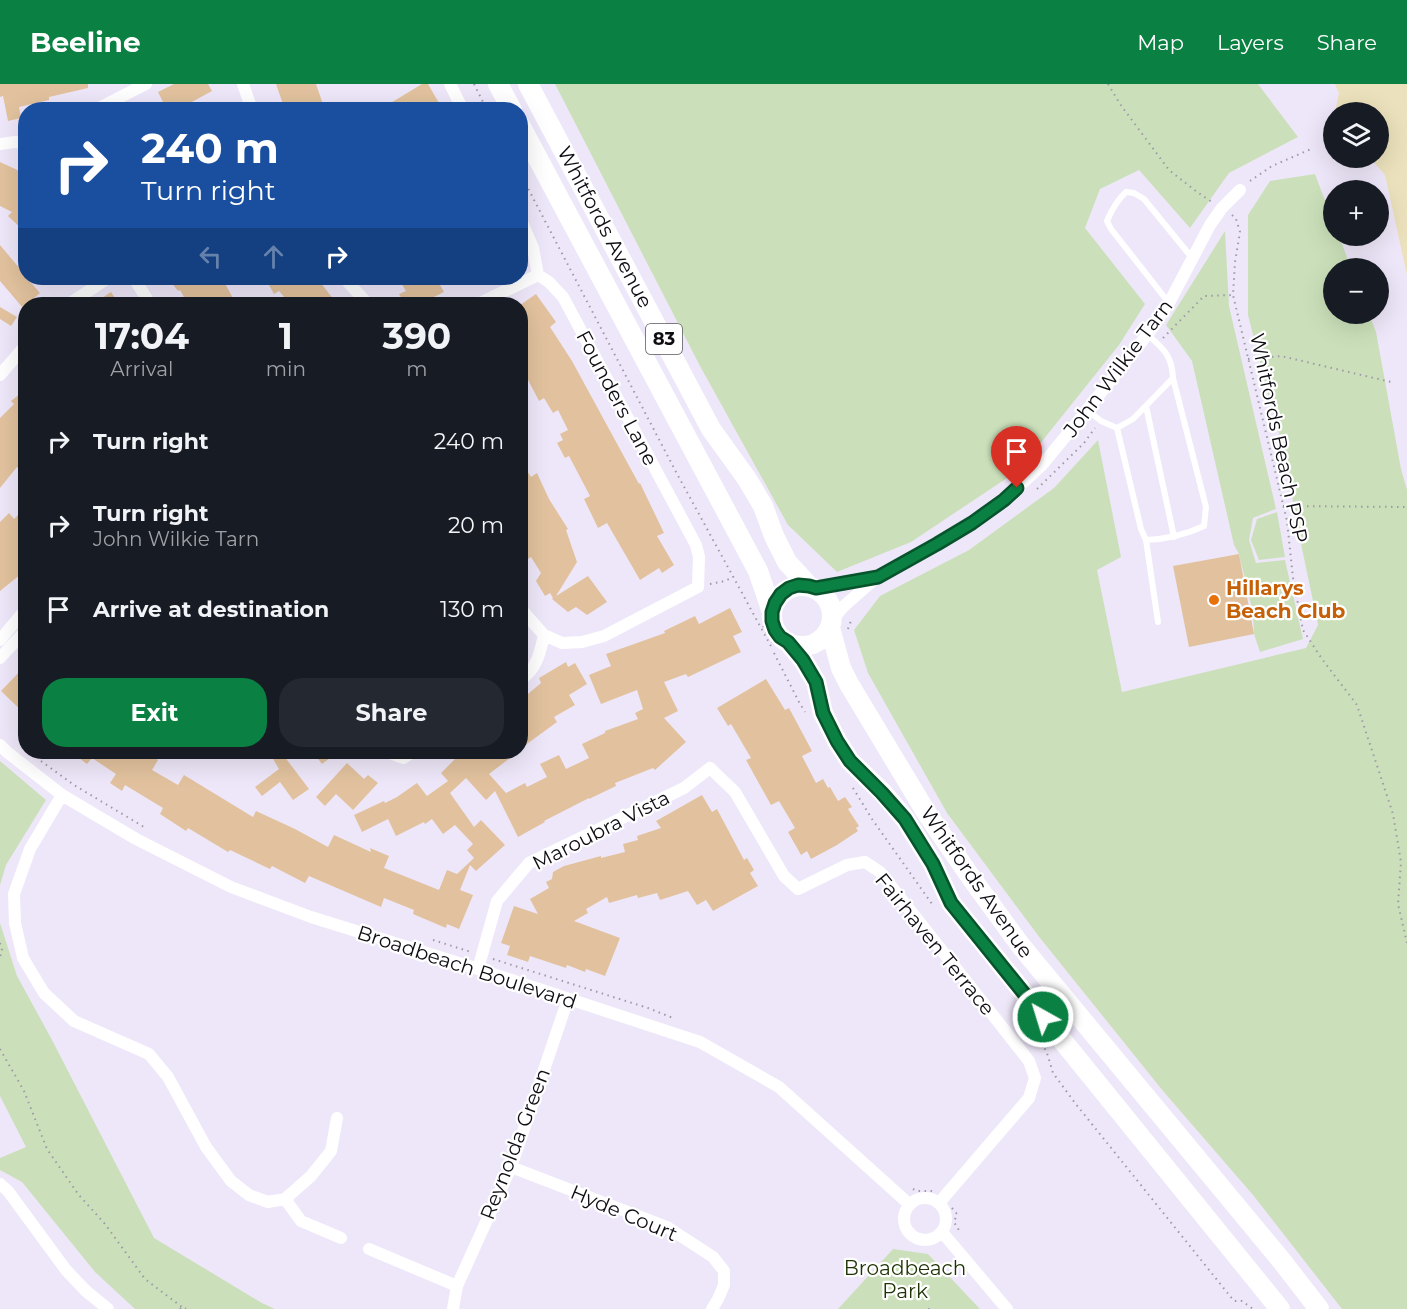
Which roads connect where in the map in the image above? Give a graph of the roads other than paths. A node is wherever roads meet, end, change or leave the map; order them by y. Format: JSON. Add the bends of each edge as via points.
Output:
{"nodes":[{"id":1,"x":146,"y":84,"type":"edge"},
{"id":2,"x":243,"y":84,"type":"edge"},
{"id":3,"x":450,"y":84,"type":"edge"},
{"id":4,"x":498,"y":84,"type":"edge"},
{"id":5,"x":528,"y":84,"type":"edge"},
{"id":6,"x":111,"y":102,"type":"edge"},
{"id":7,"x":249,"y":102,"type":"edge"},
{"id":8,"x":458,"y":102,"type":"edge"},
{"id":9,"x":508,"y":102,"type":"edge"},
{"id":10,"x":528,"y":140,"type":"edge"},
{"id":11,"x":18,"y":142,"type":"edge"},
{"id":12,"x":0,"y":144,"type":"edge"},
{"id":13,"x":1240,"y":190,"type":"road end"},
{"id":14,"x":528,"y":236,"type":"edge"},
{"id":15,"x":1193,"y":259,"type":"junction"},
{"id":16,"x":538,"y":275,"type":"junction"},
{"id":17,"x":528,"y":280,"type":"edge"},
{"id":18,"x":98,"y":285,"type":"edge"},
{"id":19,"x":350,"y":285,"type":"edge"},
{"id":20,"x":517,"y":285,"type":"edge"},
{"id":21,"x":354,"y":290,"type":"junction"},
{"id":22,"x":80,"y":297,"type":"edge"},
{"id":23,"x":357,"y":297,"type":"edge"},
{"id":24,"x":362,"y":297,"type":"edge"},
{"id":25,"x":492,"y":297,"type":"edge"},
{"id":26,"x":1170,"y":303,"type":"junction"},
{"id":27,"x":1147,"y":334,"type":"junction"},
{"id":28,"x":18,"y":354,"type":"edge"},
{"id":29,"x":0,"y":375,"type":"edge"},
{"id":30,"x":1173,"y":378,"type":"junction"},
{"id":31,"x":1146,"y":406,"type":"junction"},
{"id":32,"x":1087,"y":410,"type":"junction"},
{"id":33,"x":1117,"y":428,"type":"junction"},
{"id":34,"x":1174,"y":537,"type":"junction"},
{"id":35,"x":1146,"y":540,"type":"junction"},
{"id":36,"x":876,"y":578,"type":"junction"},
{"id":37,"x":812,"y":587,"type":"junction"},
{"id":38,"x":772,"y":612,"type":"junction"},
{"id":39,"x":528,"y":617,"type":"edge"},
{"id":40,"x":18,"y":619,"type":"edge"},
{"id":41,"x":1158,"y":622,"type":"dead end"},
{"id":42,"x":831,"y":624,"type":"junction"},
{"id":43,"x":544,"y":635,"type":"junction"},
{"id":44,"x":18,"y":639,"type":"edge"},
{"id":45,"x":0,"y":640,"type":"edge"},
{"id":46,"x":788,"y":642,"type":"junction"},
{"id":47,"x":0,"y":658,"type":"edge"},
{"id":48,"x":528,"y":674,"type":"edge"},
{"id":49,"x":2,"y":748,"type":"edge"},
{"id":50,"x":710,"y":768,"type":"joint"},
{"id":51,"x":62,"y":795,"type":"junction"},
{"id":52,"x":478,"y":969,"type":"junction"},
{"id":53,"x":568,"y":999,"type":"junction"},
{"id":54,"x":337,"y":1118,"type":"dead end"},
{"id":55,"x":511,"y":1167,"type":"junction"},
{"id":56,"x":0,"y":1184,"type":"edge"},
{"id":57,"x":285,"y":1199,"type":"junction"},
{"id":58,"x":939,"y":1203,"type":"junction"},
{"id":59,"x":909,"y":1204,"type":"junction"},
{"id":60,"x":942,"y":1232,"type":"junction"},
{"id":61,"x":341,"y":1238,"type":"dead end"},
{"id":62,"x":369,"y":1250,"type":"dead end"},
{"id":63,"x":456,"y":1286,"type":"junction"},
{"id":64,"x":108,"y":1309,"type":"edge"},
{"id":65,"x":453,"y":1309,"type":"edge"},
{"id":66,"x":712,"y":1309,"type":"edge"},
{"id":67,"x":1007,"y":1309,"type":"edge"},
{"id":68,"x":1280,"y":1309,"type":"edge"},
{"id":69,"x":1319,"y":1309,"type":"edge"}],
"edges":[{"from":1,"to":6,"type":"street"},
{"from":2,"to":7,"type":"street"},
{"from":3,"to":8,"type":"street"},
{"from":4,"to":9,"type":"main road"},
{"from":5,"to":37,"type":"main road","name":"Whitfords Avenue","number":"83","via":[[711,429],[763,506],[787,562]]},
{"from":10,"to":38,"type":"main road","name":"Whitfords Avenue","number":"83","via":[[758,571]]},
{"from":11,"to":12,"type":"street"},
{"from":13,"to":15,"type":"street","name":"John Wilkie Tarn","via":[[1210,225]]},
{"from":14,"to":16,"type":"street"},
{"from":15,"to":26,"type":"street","name":"John Wilkie Tarn"},
{"from":15,"to":26,"type":"lane","via":[[1144,199],[1126,192],[1120,197],[1107,221]]},
{"from":16,"to":17,"type":"street"},
{"from":16,"to":43,"type":"street","name":"Founders Lane","via":[[563,297],[699,557],[698,586],[604,636],[562,643]]},
{"from":18,"to":22,"type":"street"},
{"from":19,"to":21,"type":"street"},
{"from":20,"to":25,"type":"street"},
{"from":21,"to":23,"type":"street"},
{"from":21,"to":24,"type":"street"},
{"from":26,"to":27,"type":"street","name":"John Wilkie Tarn"},
{"from":27,"to":30,"type":"lane","via":[[1168,354]]},
{"from":27,"to":32,"type":"street","name":"John Wilkie Tarn"},
{"from":28,"to":29,"type":"street"},
{"from":30,"to":31,"type":"lane"},
{"from":30,"to":34,"type":"lane","via":[[1206,507],[1204,526]]},
{"from":31,"to":33,"type":"lane"},
{"from":31,"to":34,"type":"lane"},
{"from":32,"to":33,"type":"lane"},
{"from":32,"to":36,"type":"street","name":"John Wilkie Tarn","via":[[1042,465],[1004,500]]},
{"from":33,"to":35,"type":"lane"},
{"from":34,"to":35,"type":"lane"},
{"from":35,"to":41,"type":"lane"},
{"from":36,"to":37,"type":"street","name":"John Wilkie Tarn"},
{"from":36,"to":42,"type":"street","name":"John Wilkie Tarn","via":[[844,606]]},
{"from":37,"to":38,"type":"main road","via":[[789,588],[781,594]]},
{"from":37,"to":42,"type":"main road","number":"83","via":[[829,602]]},
{"from":38,"to":46,"type":"main road","number":"83","via":[[775,630]]},
{"from":39,"to":43,"type":"street"},
{"from":40,"to":45,"type":"street"},
{"from":42,"to":46,"type":"main road","via":[[816,642]]},
{"from":42,"to":69,"type":"main road","name":"Whitfords Avenue","number":"83","via":[[841,668],[849,684],[926,812],[972,879],[1021,946]]},
{"from":43,"to":48,"type":"street","via":[[537,662]]},
{"from":44,"to":47,"type":"street"},
{"from":46,"to":68,"type":"main road","name":"Whitfords Avenue","number":"83","via":[[816,682],[823,713],[837,741],[850,761],[905,819],[951,903]]},
{"from":49,"to":51,"type":"street","name":"Broadbeach Boulevard"},
{"from":50,"to":52,"type":"street","name":"Maroubra Vista","via":[[684,788],[529,863],[497,901]]},
{"from":50,"to":58,"type":"street","name":"Fairhaven Terrace","via":[[735,792],[784,876],[798,890],[847,865],[865,862],[880,872],[1029,1061],[1035,1077],[1029,1098]]},
{"from":51,"to":52,"type":"street","name":"Broadbeach Boulevard","via":[[136,839],[231,887]]},
{"from":51,"to":57,"type":"street","via":[[30,849],[14,894],[15,923],[23,958],[44,993],[74,1021],[149,1054],[168,1077],[206,1147],[231,1181],[249,1195],[268,1202]]},
{"from":52,"to":53,"type":"street","name":"Broadbeach Boulevard"},
{"from":53,"to":55,"type":"street","name":"Reynolda Green"},
{"from":53,"to":59,"type":"street","name":"Broadbeach Boulevard","via":[[700,1042],[779,1087]]},
{"from":54,"to":57,"type":"street","via":[[331,1151]]},
{"from":55,"to":63,"type":"street","name":"Reynolda Green"},
{"from":55,"to":66,"type":"street","name":"Hyde Court","via":[[667,1227],[713,1257],[724,1271],[724,1286]]},
{"from":56,"to":64,"type":"street","via":[[66,1270]]},
{"from":57,"to":61,"type":"street","via":[[302,1221]]},
{"from":58,"to":59,"type":"street","via":[[922,1198]]},
{"from":58,"to":60,"type":"street","via":[[946,1216]]},
{"from":59,"to":60,"type":"street","via":[[903,1217],[912,1237],[929,1240]]},
{"from":60,"to":67,"type":"street"},
{"from":62,"to":63,"type":"street"},
{"from":63,"to":65,"type":"street","name":"Reynolda Green"}]}
